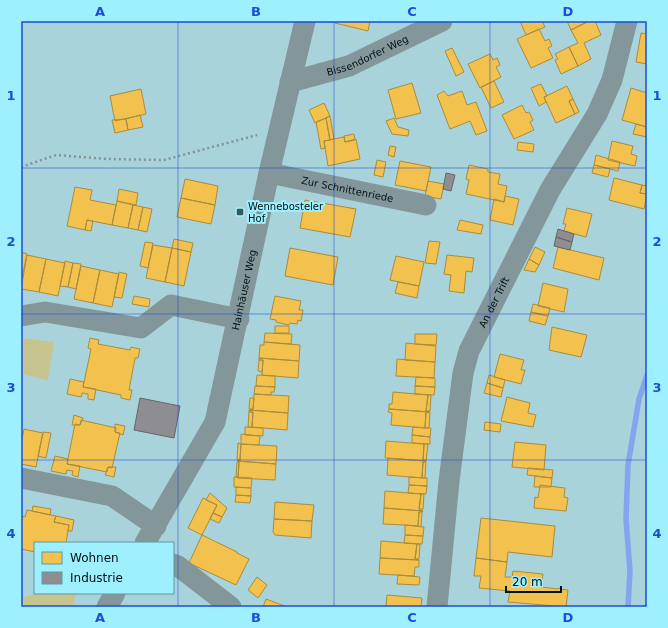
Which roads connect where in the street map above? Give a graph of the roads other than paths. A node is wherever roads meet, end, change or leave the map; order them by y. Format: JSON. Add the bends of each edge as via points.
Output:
{"nodes":[{"id":1,"x":305,"y":21,"type":"edge"},
{"id":2,"x":442,"y":21,"type":"edge"},
{"id":3,"x":627,"y":21,"type":"edge"},
{"id":4,"x":290,"y":82,"type":"junction"},
{"id":5,"x":269,"y":173,"type":"junction"},
{"id":6,"x":426,"y":205,"type":"dead end"},
{"id":7,"x":21,"y":316,"type":"edge"},
{"id":8,"x":239,"y":319,"type":"junction"},
{"id":9,"x":21,"y":478,"type":"edge"},
{"id":10,"x":151,"y":535,"type":"edge"},
{"id":11,"x":174,"y":564,"type":"edge"},
{"id":12,"x":114,"y":594,"type":"edge"},
{"id":13,"x":107,"y":607,"type":"edge"},
{"id":14,"x":231,"y":607,"type":"edge"},
{"id":15,"x":438,"y":607,"type":"edge"}],
"edges":[{"from":1,"to":4,"type":"street","name":"Hainhäuser Weg"},
{"from":2,"to":4,"type":"street","name":"Bissendorfer Weg","via":[[349,66]]},
{"from":3,"to":15,"type":"street","name":"An der Trift","via":[[612,80],[597,114],[550,190],[469,351],[463,372],[449,481]]},
{"from":4,"to":5,"type":"street","name":"Hainhäuser Weg"},
{"from":5,"to":6,"type":"street","name":"Zur Schnittenriede"},
{"from":5,"to":8,"type":"street","name":"Hainhäuser Weg"},
{"from":7,"to":8,"type":"street","via":[[45,312],[141,328],[171,305]]},
{"from":8,"to":10,"type":"street","name":"Hainhäuser Weg","via":[[215,422]]},
{"from":9,"to":10,"type":"street","via":[[112,496]]},
{"from":11,"to":14,"type":"street"},
{"from":12,"to":13,"type":"street"}]}
